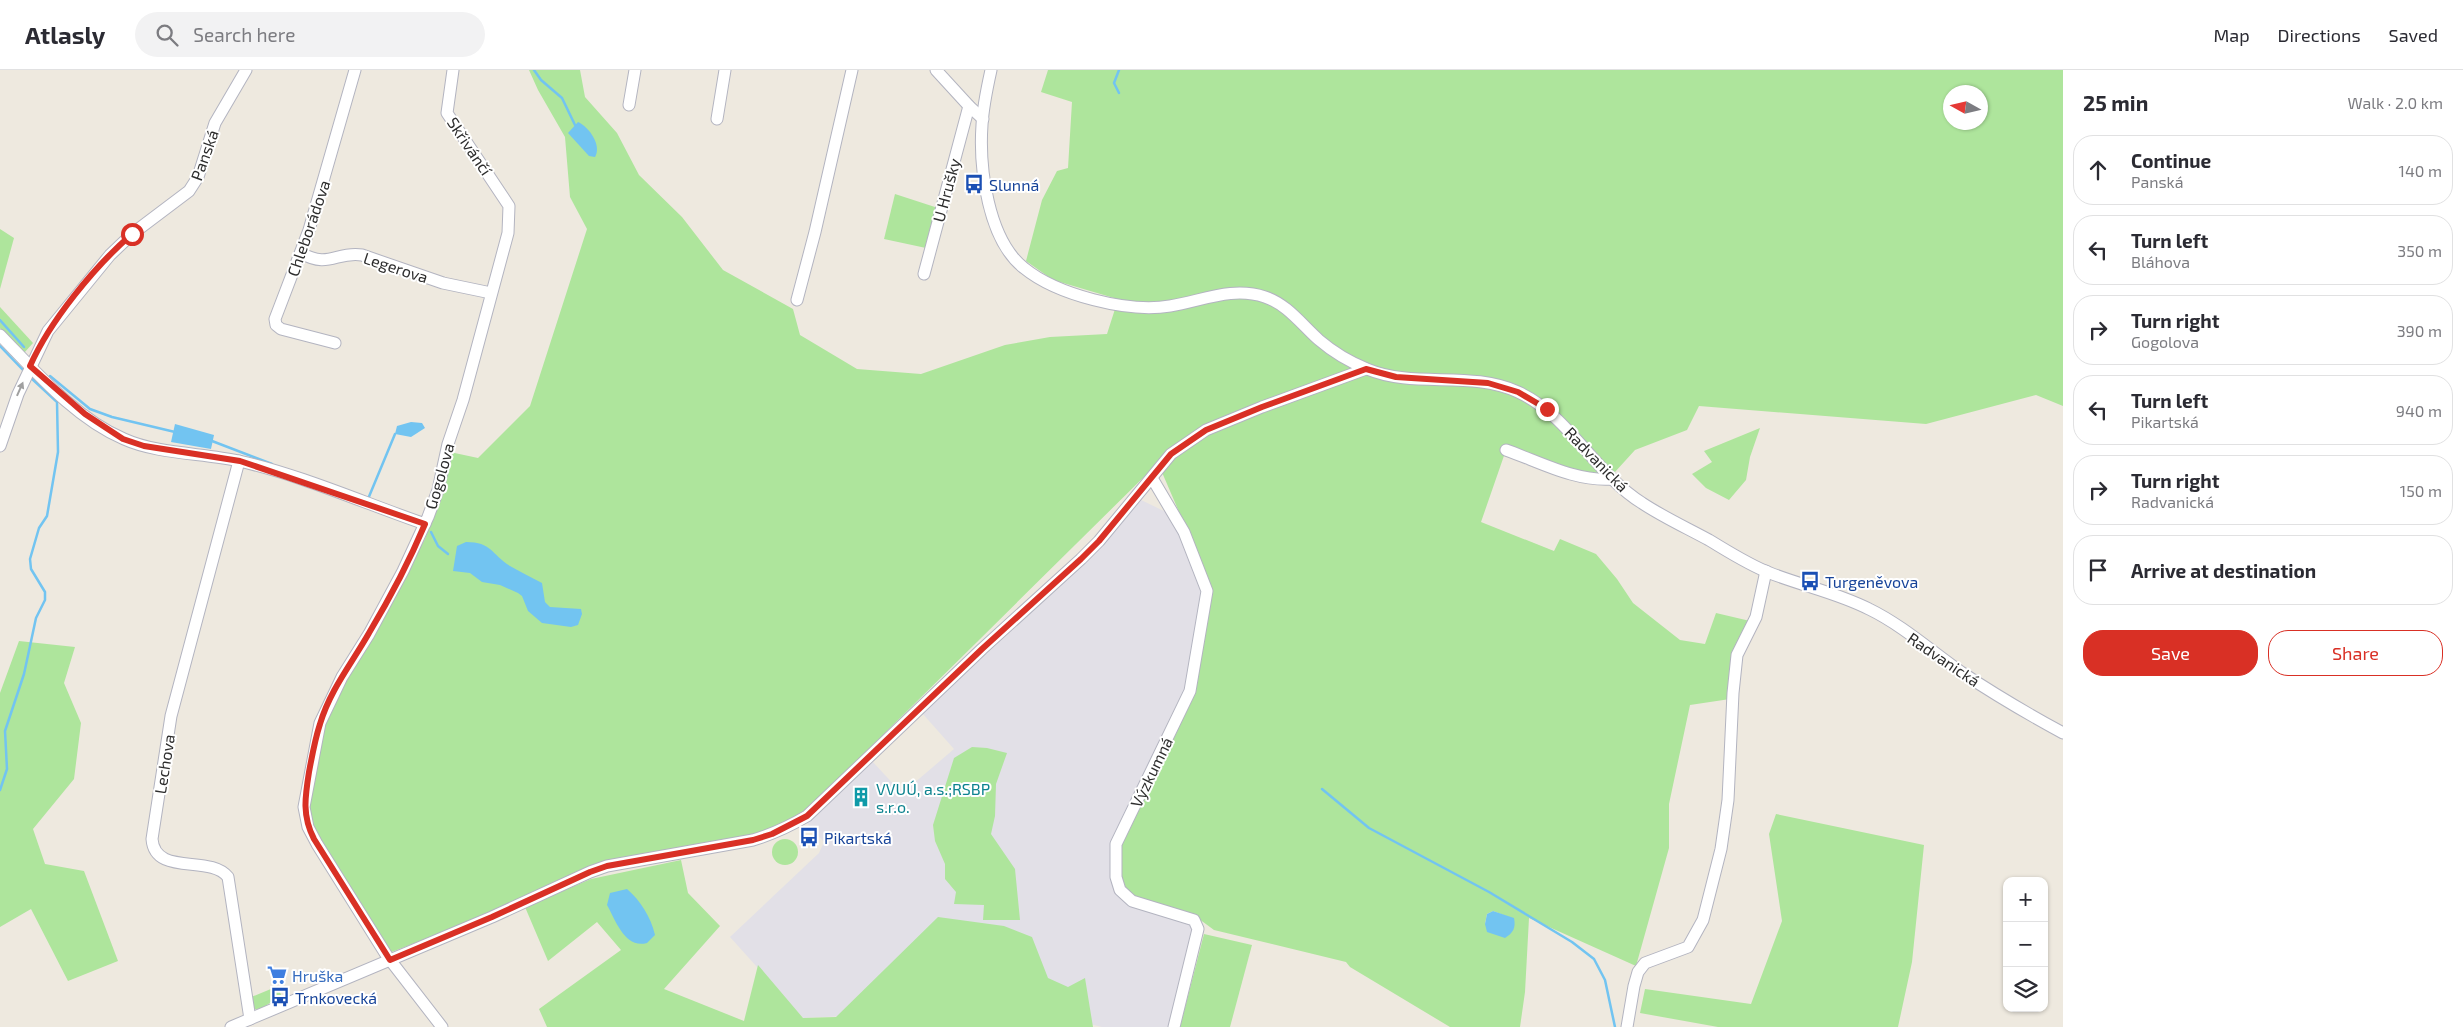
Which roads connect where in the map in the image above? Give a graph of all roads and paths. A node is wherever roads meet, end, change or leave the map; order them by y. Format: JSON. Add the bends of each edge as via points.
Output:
{"nodes":[{"id":1,"x":246,"y":70,"type":"edge"},
{"id":2,"x":355,"y":70,"type":"edge"},
{"id":3,"x":453,"y":70,"type":"edge"},
{"id":4,"x":635,"y":70,"type":"edge"},
{"id":5,"x":725,"y":70,"type":"edge"},
{"id":6,"x":852,"y":70,"type":"edge"},
{"id":7,"x":936,"y":70,"type":"edge"},
{"id":8,"x":991,"y":70,"type":"edge"},
{"id":9,"x":629,"y":105,"type":"dead end"},
{"id":10,"x":968,"y":106,"type":"junction"},
{"id":11,"x":717,"y":118,"type":"dead end"},
{"id":12,"x":983,"y":119,"type":"junction"},
{"id":13,"x":510,"y":217,"type":"joint"},
{"id":14,"x":301,"y":253,"type":"junction"},
{"id":15,"x":924,"y":274,"type":"dead end"},
{"id":16,"x":491,"y":293,"type":"junction"},
{"id":17,"x":797,"y":300,"type":"dead end"},
{"id":18,"x":0,"y":335,"type":"edge"},
{"id":19,"x":336,"y":343,"type":"dead end"},
{"id":20,"x":30,"y":366,"type":"junction"},
{"id":21,"x":1366,"y":369,"type":"junction"},
{"id":22,"x":5,"y":410,"type":"edge"},
{"id":23,"x":0,"y":446,"type":"edge"},
{"id":24,"x":1506,"y":450,"type":"dead end"},
{"id":25,"x":240,"y":461,"type":"junction"},
{"id":26,"x":1152,"y":478,"type":"junction"},
{"id":27,"x":1613,"y":479,"type":"junction"},
{"id":28,"x":425,"y":524,"type":"junction"},
{"id":29,"x":1766,"y":572,"type":"junction"},
{"id":30,"x":2063,"y":733,"type":"edge"},
{"id":31,"x":390,"y":960,"type":"junction"},
{"id":32,"x":250,"y":1020,"type":"junction"},
{"id":33,"x":439,"y":1026,"type":"edge"},
{"id":34,"x":231,"y":1027,"type":"edge"},
{"id":35,"x":1174,"y":1027,"type":"edge"},
{"id":36,"x":1627,"y":1027,"type":"edge"}],
"edges":[{"from":1,"to":20,"type":"street","name":"Panská","via":[[215,124],[194,185],[110,255],[48,331]]},
{"from":2,"to":14,"type":"street","name":"Chleborádova","via":[[329,168]]},
{"from":3,"to":13,"type":"street","name":"Skřivánčí","via":[[446,113],[502,193],[509,206]]},
{"from":4,"to":9,"type":"street"},
{"from":5,"to":11,"type":"street"},
{"from":6,"to":17,"type":"street"},
{"from":7,"to":10,"type":"street"},
{"from":8,"to":12,"type":"street","name":"Radvanická"},
{"from":10,"to":12,"type":"street"},
{"from":10,"to":15,"type":"street","name":"U Hrušky"},
{"from":12,"to":21,"type":"street","name":"Radvanická","via":[[983,163],[993,215],[1007,250],[1029,273],[1084,296],[1140,308],[1169,306],[1220,294],[1262,296],[1283,306],[1336,353]]},
{"from":13,"to":16,"type":"street","name":"Gogolova"},
{"from":14,"to":16,"type":"street","name":"Legerova","via":[[319,261],[358,254],[443,283]]},
{"from":14,"to":19,"type":"street","name":"Chleborádova","via":[[275,323],[282,329]]},
{"from":16,"to":28,"type":"street","name":"Gogolova","via":[[438,490]]},
{"from":18,"to":20,"type":"street"},
{"from":22,"to":20,"type":"street","name":"Panská","one_way":true},
{"from":20,"to":25,"type":"street","via":[[85,414],[123,439],[144,446]]},
{"from":21,"to":26,"type":"street","via":[[1206,430],[1171,454]]},
{"from":21,"to":27,"type":"street","name":"Radvanická","via":[[1396,377],[1481,382],[1518,392],[1554,415]]},
{"from":22,"to":23,"type":"street","name":"Panská"},
{"from":24,"to":27,"type":"street","via":[[1582,477]]},
{"from":25,"to":28,"type":"street"},
{"from":25,"to":32,"type":"street","name":"Lechova","via":[[171,716],[152,839],[154,850],[165,860],[215,869],[228,878]]},
{"from":26,"to":31,"type":"street","via":[[1081,559],[807,816],[753,840],[607,866]]},
{"from":26,"to":35,"type":"street","name":"Výzkumná","via":[[1184,532],[1207,591],[1190,691],[1116,844],[1116,877],[1120,890],[1128,898],[1194,920],[1198,929]]},
{"from":27,"to":29,"type":"street","name":"Radvanická","via":[[1642,503]]},
{"from":28,"to":31,"type":"street","name":"Gogolova","via":[[386,603],[325,710],[317,734],[305,801],[306,820],[314,839]]},
{"from":29,"to":30,"type":"street","name":"Radvanická","via":[[1873,610],[1993,693]]},
{"from":29,"to":36,"type":"street","via":[[1756,617],[1737,655],[1728,800],[1721,849],[1702,920],[1688,947],[1645,963],[1634,986]]},
{"from":31,"to":32,"type":"street"},
{"from":31,"to":33,"type":"street"},
{"from":32,"to":34,"type":"street"}]}
